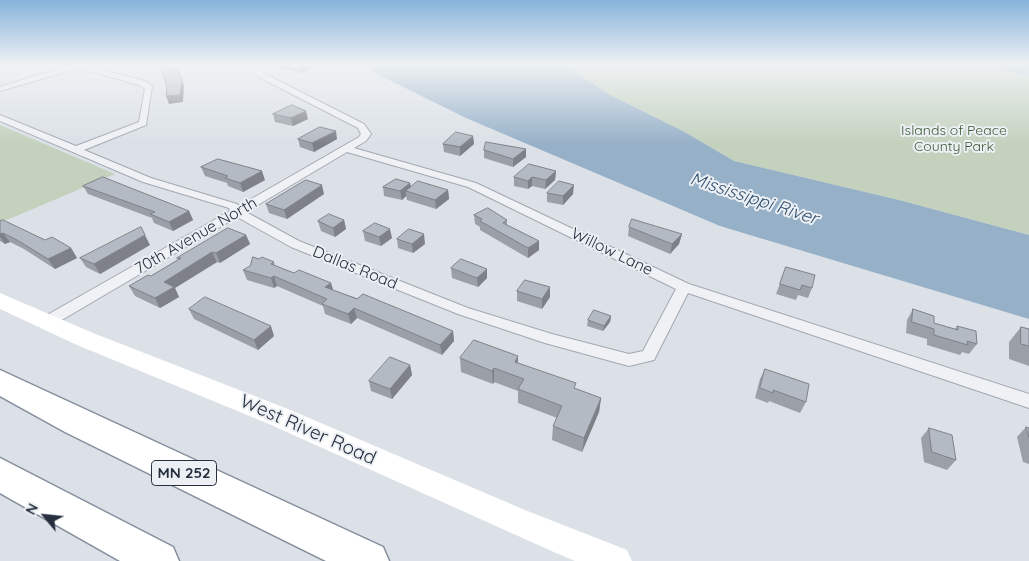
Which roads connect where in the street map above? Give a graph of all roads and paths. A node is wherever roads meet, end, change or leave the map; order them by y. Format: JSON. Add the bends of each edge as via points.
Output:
{"nodes":[{"id":1,"x":148,"y":91,"type":"edge"},
{"id":2,"x":291,"y":91,"type":"edge"},
{"id":3,"x":0,"y":118,"type":"edge"},
{"id":4,"x":347,"y":149,"type":"junction"},
{"id":5,"x":75,"y":150,"type":"junction"},
{"id":6,"x":237,"y":212,"type":"junction"},
{"id":7,"x":684,"y":287,"type":"junction"},
{"id":8,"x":0,"y":300,"type":"edge"},
{"id":9,"x":45,"y":323,"type":"junction"},
{"id":10,"x":0,"y":382,"type":"edge"},
{"id":11,"x":1029,"y":400,"type":"edge"},
{"id":12,"x":0,"y":474,"type":"edge"},
{"id":13,"x":159,"y":561,"type":"edge"},
{"id":14,"x":369,"y":561,"type":"edge"},
{"id":15,"x":616,"y":561,"type":"edge"}],
"edges":[{"from":1,"to":5,"type":"street","via":[[143,123]]},
{"from":2,"to":4,"type":"street","via":[[365,130],[363,139]]},
{"from":3,"to":5,"type":"street","name":"Dallas Road"},
{"from":4,"to":6,"type":"street","name":"70th Avenue North"},
{"from":4,"to":7,"type":"street","name":"Willow Lane","via":[[472,185]]},
{"from":5,"to":6,"type":"street","name":"Dallas Road","via":[[147,180],[233,206]]},
{"from":6,"to":7,"type":"street","name":"Dallas Road","via":[[296,244],[463,311],[629,360],[648,356]]},
{"from":6,"to":9,"type":"street","name":"70th Avenue North"},
{"from":7,"to":11,"type":"street","name":"Willow Lane"},
{"from":8,"to":9,"type":"street","name":"West River Road"},
{"from":9,"to":15,"type":"street","name":"West River Road","via":[[230,396],[522,526]]},
{"from":10,"to":14,"type":"highway","number":"MN 252"},
{"from":12,"to":13,"type":"highway"}]}
